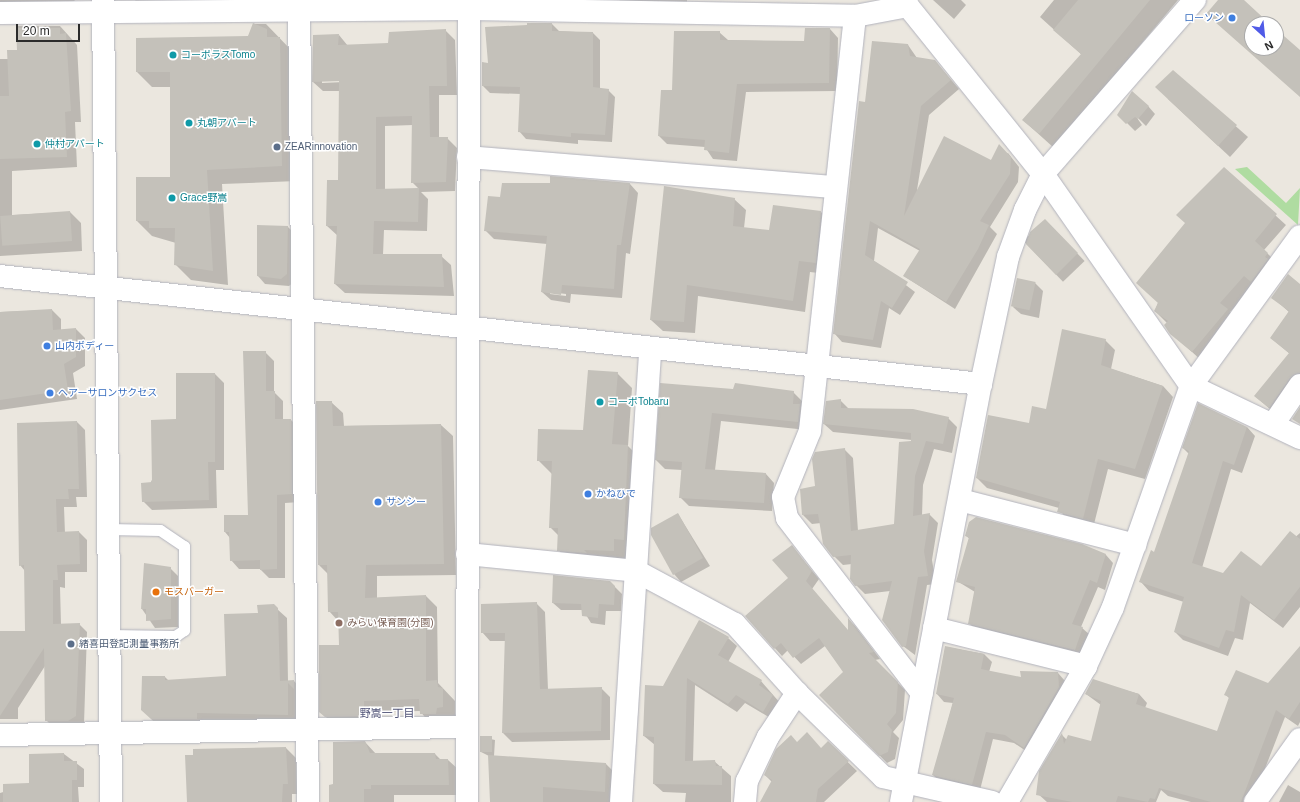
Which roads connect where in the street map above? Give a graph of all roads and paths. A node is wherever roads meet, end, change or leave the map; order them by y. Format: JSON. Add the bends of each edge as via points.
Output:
{"nodes":[{"id":1,"x":1195,"y":0,"type":"edge"},
{"id":2,"x":906,"y":3,"type":"edge"},
{"id":3,"x":469,"y":5,"type":"edge"},
{"id":4,"x":103,"y":6,"type":"edge"},
{"id":5,"x":299,"y":6,"type":"edge"},
{"id":6,"x":0,"y":13,"type":"edge"},
{"id":7,"x":855,"y":16,"type":"junction"},
{"id":8,"x":468,"y":157,"type":"junction"},
{"id":9,"x":1043,"y":174,"type":"junction"},
{"id":10,"x":834,"y":187,"type":"junction"},
{"id":11,"x":1300,"y":236,"type":"edge"},
{"id":12,"x":0,"y":276,"type":"edge"},
{"id":13,"x":105,"y":288,"type":"junction"},
{"id":14,"x":300,"y":310,"type":"junction"},
{"id":15,"x":469,"y":328,"type":"junction"},
{"id":16,"x":650,"y":348,"type":"junction"},
{"id":17,"x":817,"y":365,"type":"junction"},
{"id":18,"x":981,"y":384,"type":"junction"},
{"id":19,"x":1300,"y":385,"type":"edge"},
{"id":20,"x":1191,"y":386,"type":"junction"},
{"id":21,"x":1274,"y":422,"type":"junction"},
{"id":22,"x":1300,"y":438,"type":"edge"},
{"id":23,"x":960,"y":500,"type":"junction"},
{"id":24,"x":108,"y":529,"type":"junction"},
{"id":25,"x":1135,"y":545,"type":"junction"},
{"id":26,"x":467,"y":554,"type":"junction"},
{"id":27,"x":636,"y":571,"type":"junction"},
{"id":28,"x":934,"y":628,"type":"junction"},
{"id":29,"x":109,"y":635,"type":"junction"},
{"id":30,"x":1086,"y":666,"type":"junction"},
{"id":31,"x":797,"y":693,"type":"junction"},
{"id":32,"x":922,"y":693,"type":"junction"},
{"id":33,"x":466,"y":727,"type":"junction"},
{"id":34,"x":307,"y":732,"type":"junction"},
{"id":35,"x":110,"y":734,"type":"junction"},
{"id":36,"x":0,"y":735,"type":"edge"},
{"id":37,"x":1297,"y":749,"type":"edge"},
{"id":38,"x":903,"y":792,"type":"edge"},
{"id":39,"x":111,"y":802,"type":"edge"},
{"id":40,"x":308,"y":802,"type":"edge"},
{"id":41,"x":467,"y":802,"type":"edge"},
{"id":42,"x":621,"y":802,"type":"edge"},
{"id":43,"x":745,"y":802,"type":"edge"},
{"id":44,"x":992,"y":802,"type":"edge"},
{"id":45,"x":1007,"y":802,"type":"edge"},
{"id":46,"x":1255,"y":802,"type":"edge"}],
"edges":[{"from":1,"to":9,"type":"street"},
{"from":2,"to":7,"type":"street"},
{"from":2,"to":9,"type":"street"},
{"from":3,"to":5,"type":"street"},
{"from":3,"to":7,"type":"street"},
{"from":3,"to":8,"type":"street"},
{"from":4,"to":5,"type":"street"},
{"from":4,"to":6,"type":"street"},
{"from":4,"to":13,"type":"street"},
{"from":5,"to":14,"type":"street"},
{"from":7,"to":10,"type":"street"},
{"from":8,"to":10,"type":"street"},
{"from":8,"to":15,"type":"street"},
{"from":9,"to":18,"type":"street","via":[[1008,257]]},
{"from":9,"to":20,"type":"street"},
{"from":10,"to":17,"type":"street"},
{"from":11,"to":20,"type":"street"},
{"from":12,"to":13,"type":"street"},
{"from":13,"to":14,"type":"street"},
{"from":13,"to":24,"type":"street"},
{"from":14,"to":15,"type":"street"},
{"from":14,"to":34,"type":"street"},
{"from":15,"to":16,"type":"street"},
{"from":15,"to":26,"type":"street"},
{"from":16,"to":17,"type":"street"},
{"from":16,"to":27,"type":"street"},
{"from":17,"to":18,"type":"street"},
{"from":17,"to":32,"type":"street","via":[[810,431],[783,496],[788,518]]},
{"from":18,"to":23,"type":"street"},
{"from":19,"to":21,"type":"street"},
{"from":20,"to":21,"type":"street"},
{"from":20,"to":25,"type":"street"},
{"from":21,"to":22,"type":"street"},
{"from":23,"to":25,"type":"street"},
{"from":23,"to":28,"type":"street"},
{"from":24,"to":29,"type":"street"},
{"from":24,"to":29,"type":"lane","via":[[160,530],[184,546],[184,630],[174,636]]},
{"from":25,"to":30,"type":"street"},
{"from":26,"to":27,"type":"street"},
{"from":26,"to":33,"type":"street"},
{"from":27,"to":31,"type":"street","via":[[735,624]]},
{"from":27,"to":42,"type":"street"},
{"from":28,"to":30,"type":"street"},
{"from":28,"to":32,"type":"street"},
{"from":29,"to":35,"type":"street"},
{"from":30,"to":45,"type":"street"},
{"from":31,"to":38,"type":"street","via":[[883,777]]},
{"from":31,"to":43,"type":"street","via":[[768,737],[747,781]]},
{"from":32,"to":38,"type":"street"},
{"from":33,"to":34,"type":"street"},
{"from":33,"to":41,"type":"street"},
{"from":34,"to":35,"type":"street"},
{"from":34,"to":40,"type":"street"},
{"from":35,"to":36,"type":"street"},
{"from":35,"to":39,"type":"street"},
{"from":37,"to":46,"type":"street"},
{"from":38,"to":44,"type":"street"}]}
